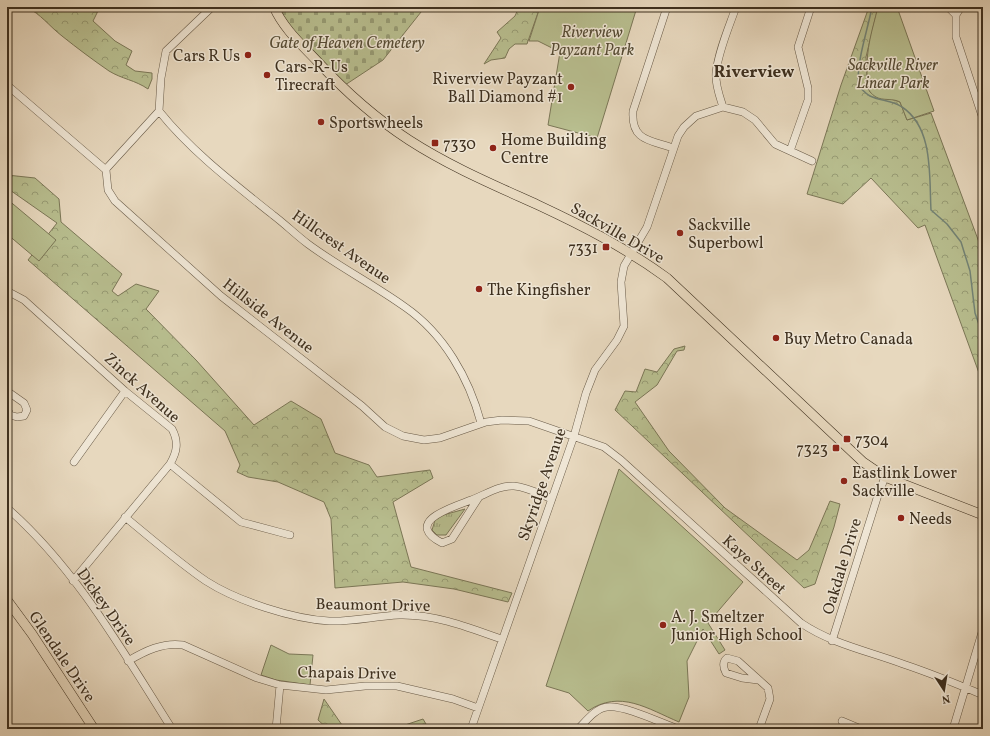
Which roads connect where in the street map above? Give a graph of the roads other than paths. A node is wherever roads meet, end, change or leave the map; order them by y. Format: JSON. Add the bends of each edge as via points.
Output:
{"nodes":[{"id":1,"x":212,"y":7,"type":"edge"},
{"id":2,"x":274,"y":7,"type":"edge"},
{"id":3,"x":667,"y":7,"type":"edge"},
{"id":4,"x":736,"y":7,"type":"edge"},
{"id":5,"x":812,"y":7,"type":"edge"},
{"id":6,"x":948,"y":7,"type":"edge"},
{"id":7,"x":961,"y":7,"type":"edge"},
{"id":8,"x":956,"y":15,"type":"junction"},
{"id":9,"x":7,"y":85,"type":"edge"},
{"id":10,"x":980,"y":100,"type":"edge"},
{"id":11,"x":723,"y":108,"type":"junction"},
{"id":12,"x":158,"y":111,"type":"junction"},
{"id":13,"x":983,"y":119,"type":"edge"},
{"id":14,"x":674,"y":148,"type":"junction"},
{"id":15,"x":790,"y":151,"type":"junction"},
{"id":16,"x":812,"y":161,"type":"dead end"},
{"id":17,"x":106,"y":169,"type":"junction"},
{"id":18,"x":631,"y":253,"type":"junction"},
{"id":19,"x":7,"y":291,"type":"edge"},
{"id":20,"x":7,"y":391,"type":"edge"},
{"id":21,"x":125,"y":391,"type":"junction"},
{"id":22,"x":7,"y":408,"type":"edge"},
{"id":23,"x":481,"y":424,"type":"junction"},
{"id":24,"x":574,"y":436,"type":"junction"},
{"id":25,"x":74,"y":462,"type":"dead end"},
{"id":26,"x":170,"y":464,"type":"junction"},
{"id":27,"x":885,"y":477,"type":"junction"},
{"id":28,"x":479,"y":497,"type":"junction"},
{"id":29,"x":552,"y":499,"type":"junction"},
{"id":30,"x":7,"y":508,"type":"edge"},
{"id":31,"x":983,"y":515,"type":"edge"},
{"id":32,"x":125,"y":517,"type":"junction"},
{"id":33,"x":290,"y":535,"type":"dead end"},
{"id":34,"x":74,"y":581,"type":"junction"},
{"id":35,"x":7,"y":600,"type":"edge"},
{"id":36,"x":983,"y":630,"type":"edge"},
{"id":37,"x":501,"y":640,"type":"junction"},
{"id":38,"x":832,"y":641,"type":"junction"},
{"id":39,"x":128,"y":661,"type":"junction"},
{"id":40,"x":758,"y":680,"type":"junction"},
{"id":41,"x":280,"y":685,"type":"junction"},
{"id":42,"x":966,"y":688,"type":"junction"},
{"id":43,"x":983,"y":695,"type":"edge"},
{"id":44,"x":478,"y":708,"type":"junction"},
{"id":45,"x":842,"y":721,"type":"dead end"},
{"id":46,"x":94,"y":729,"type":"edge"},
{"id":47,"x":172,"y":729,"type":"edge"},
{"id":48,"x":276,"y":729,"type":"edge"},
{"id":49,"x":472,"y":729,"type":"edge"},
{"id":50,"x":578,"y":729,"type":"edge"},
{"id":51,"x":678,"y":729,"type":"edge"},
{"id":52,"x":759,"y":729,"type":"edge"},
{"id":53,"x":861,"y":729,"type":"edge"},
{"id":54,"x":953,"y":729,"type":"edge"}],
"edges":[{"from":1,"to":12,"type":"street","via":[[166,51]]},
{"from":2,"to":18,"type":"main road","name":"Sackville Drive","via":[[287,28],[324,69],[362,104],[408,139],[478,177],[603,236]]},
{"from":3,"to":14,"type":"street","via":[[632,121],[634,129],[641,136]]},
{"from":4,"to":11,"type":"street","via":[[718,60],[716,74]]},
{"from":5,"to":15,"type":"street","via":[[798,47],[808,88],[808,100]]},
{"from":6,"to":8,"type":"street"},
{"from":7,"to":8,"type":"street"},
{"from":8,"to":10,"type":"street","via":[[956,36]]},
{"from":9,"to":17,"type":"street"},
{"from":10,"to":13,"type":"street"},
{"from":11,"to":14,"type":"street","name":"Skyridge Avenue","via":[[696,116],[684,127]]},
{"from":11,"to":15,"type":"street","via":[[743,112],[755,120],[775,144]]},
{"from":12,"to":17,"type":"street"},
{"from":12,"to":23,"type":"street","name":"Hillcrest Avenue","via":[[233,184],[308,244],[406,307],[427,326],[458,365],[476,404]]},
{"from":14,"to":18,"type":"street","name":"Skyridge Avenue","via":[[647,227]]},
{"from":15,"to":16,"type":"street"},
{"from":17,"to":23,"type":"street","name":"Hillside Avenue","via":[[108,190],[115,201],[221,296],[362,406],[385,427],[403,436],[424,440],[440,438]]},
{"from":18,"to":24,"type":"street","name":"Skyridge Avenue","via":[[622,273],[624,326],[595,370]]},
{"from":18,"to":27,"type":"main road","name":"Sackville Drive","via":[[666,278],[842,444]]},
{"from":19,"to":21,"type":"street","name":"Zinck Avenue","via":[[24,300]]},
{"from":20,"to":22,"type":"street","via":[[24,403],[27,410],[24,416],[17,417],[10,415]]},
{"from":21,"to":25,"type":"street"},
{"from":21,"to":26,"type":"street","name":"Zinck Avenue","via":[[172,429],[177,444]]},
{"from":23,"to":24,"type":"street","name":"Hillside Avenue","via":[[502,420],[528,421]]},
{"from":24,"to":29,"type":"street","name":"Skyridge Avenue"},
{"from":24,"to":38,"type":"street","name":"Kaye Street","via":[[610,451],[781,606],[801,623]]},
{"from":26,"to":32,"type":"street","name":"Zinck Avenue"},
{"from":26,"to":33,"type":"street","via":[[241,522]]},
{"from":27,"to":31,"type":"main road","name":"Sackville Drive"},
{"from":27,"to":38,"type":"street","name":"Oakdale Drive"},
{"from":28,"to":28,"type":"street","via":[[452,539],[442,542],[431,537],[428,530],[428,521],[431,518],[439,512]]},
{"from":28,"to":29,"type":"street","via":[[488,492],[514,486]]},
{"from":29,"to":37,"type":"street","name":"Skyridge Avenue"},
{"from":30,"to":34,"type":"street","name":"Dickey Drive"},
{"from":32,"to":34,"type":"street","name":"Zinck Avenue"},
{"from":32,"to":37,"type":"street","name":"Beaumont Drive","via":[[207,581],[279,612],[330,621],[379,616],[425,616],[449,621]]},
{"from":34,"to":39,"type":"street","name":"Dickey Drive"},
{"from":35,"to":46,"type":"main road","name":"Glendale Drive"},
{"from":36,"to":42,"type":"street"},
{"from":37,"to":44,"type":"street","name":"Skyridge Avenue"},
{"from":38,"to":42,"type":"street","name":"Kaye Street"},
{"from":39,"to":41,"type":"street","name":"Chapais Drive","via":[[143,652],[174,644],[183,645],[257,678]]},
{"from":39,"to":47,"type":"street","name":"Dickey Drive"},
{"from":40,"to":40,"type":"street","via":[[726,673],[724,661],[727,658],[738,662]]},
{"from":40,"to":52,"type":"street","via":[[768,688],[770,699]]},
{"from":41,"to":44,"type":"street","name":"Chapais Drive","via":[[326,690],[397,686],[453,698]]},
{"from":41,"to":48,"type":"street"},
{"from":42,"to":43,"type":"street","name":"Kaye Street"},
{"from":42,"to":54,"type":"street"},
{"from":44,"to":49,"type":"street","name":"Skyridge Avenue"},
{"from":45,"to":53,"type":"street"},
{"from":50,"to":51,"type":"street","via":[[598,710],[607,707],[624,708]]}]}
